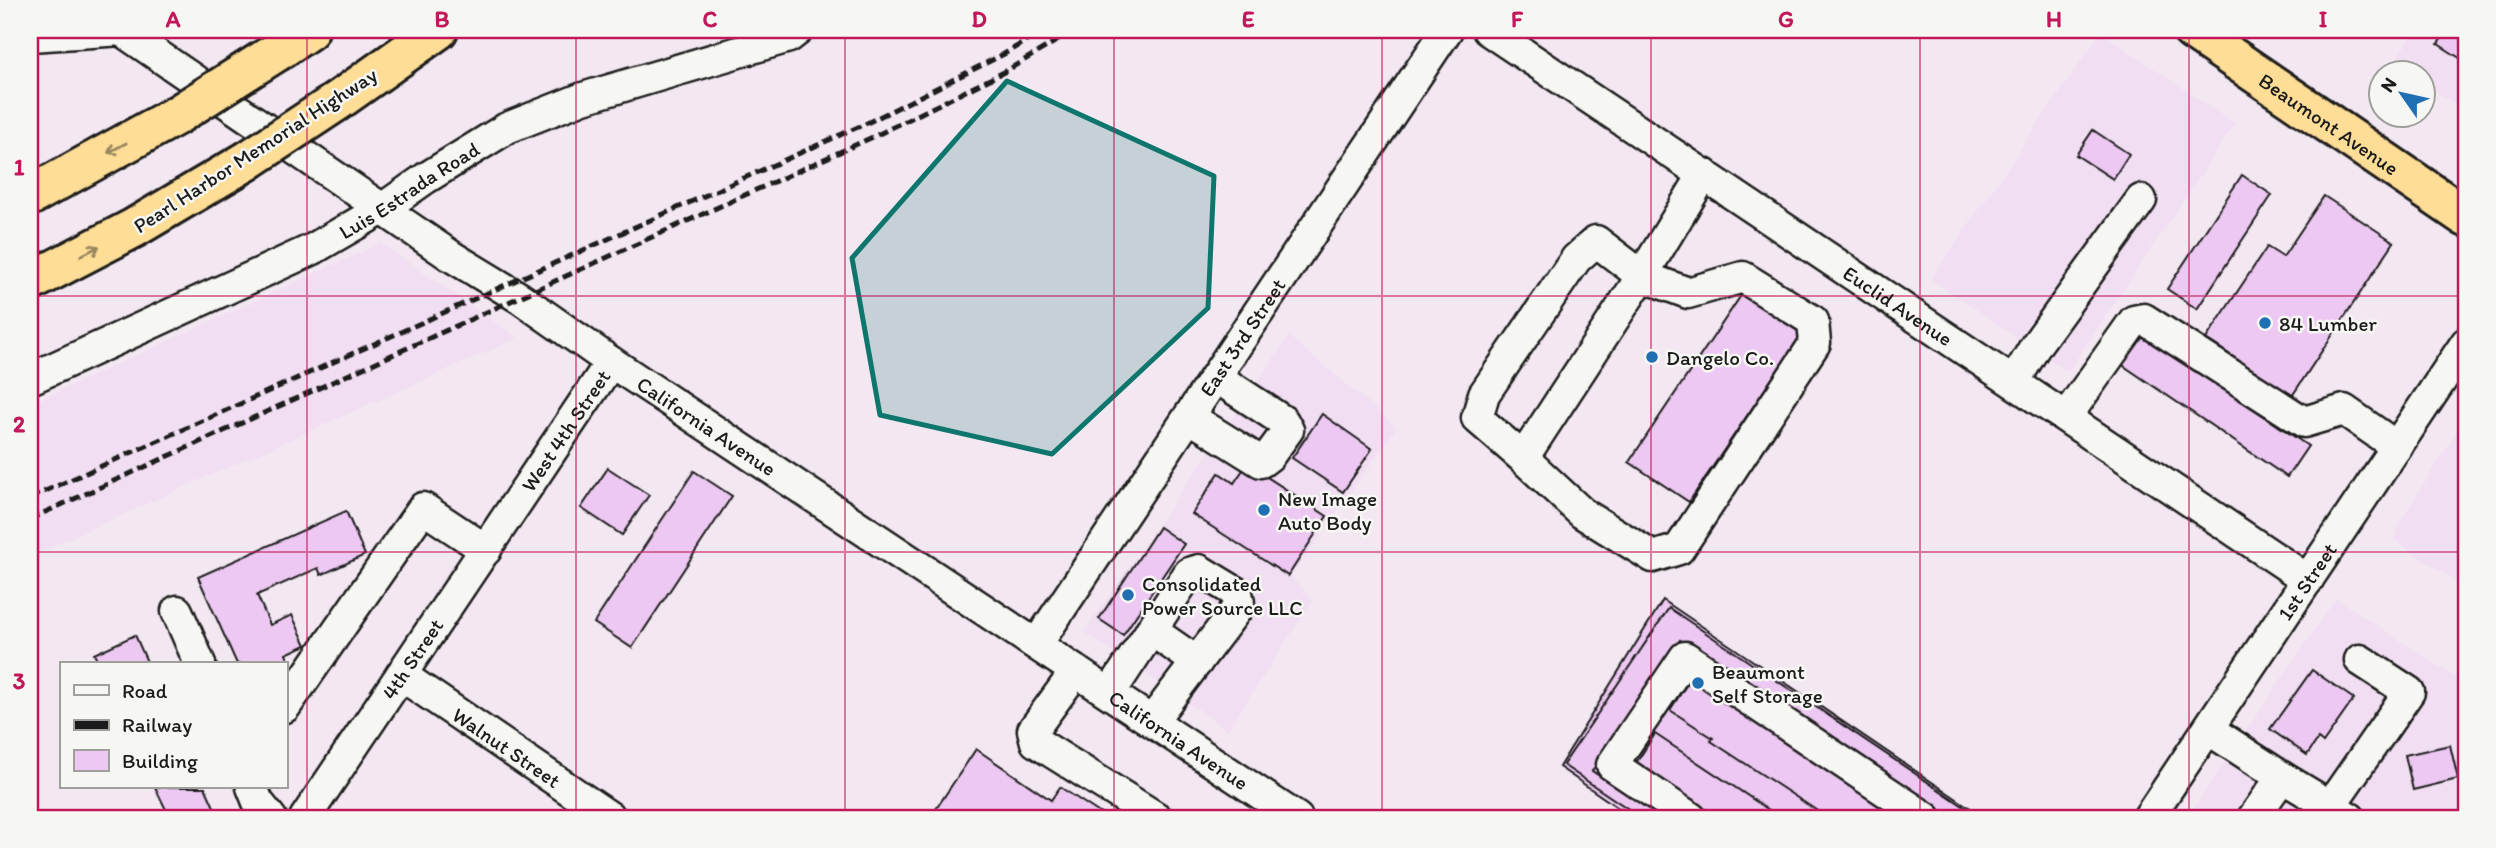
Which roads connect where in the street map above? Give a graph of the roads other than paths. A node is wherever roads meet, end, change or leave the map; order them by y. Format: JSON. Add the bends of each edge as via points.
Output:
{"nodes":[{"id":1,"x":122,"y":30,"type":"edge"},
{"id":2,"x":309,"y":30,"type":"edge"},
{"id":3,"x":438,"y":30,"type":"edge"},
{"id":4,"x":798,"y":30,"type":"edge"},
{"id":5,"x":1447,"y":30,"type":"edge"},
{"id":6,"x":1488,"y":30,"type":"edge"},
{"id":7,"x":2193,"y":30,"type":"edge"},
{"id":8,"x":30,"y":36,"type":"edge"},
{"id":9,"x":1704,"y":174,"type":"junction"},
{"id":10,"x":30,"y":196,"type":"edge"},
{"id":11,"x":2141,"y":200,"type":"dead end"},
{"id":12,"x":382,"y":209,"type":"junction"},
{"id":13,"x":2466,"y":217,"type":"edge"},
{"id":14,"x":1642,"y":276,"type":"junction"},
{"id":15,"x":30,"y":282,"type":"edge"},
{"id":16,"x":2466,"y":343,"type":"edge"},
{"id":17,"x":611,"y":362,"type":"junction"},
{"id":18,"x":1216,"y":377,"type":"junction"},
{"id":19,"x":30,"y":379,"type":"edge"},
{"id":20,"x":2014,"y":382,"type":"junction"},
{"id":21,"x":1189,"y":417,"type":"junction"},
{"id":22,"x":2066,"y":417,"type":"junction"},
{"id":23,"x":2397,"y":447,"type":"junction"},
{"id":24,"x":1523,"y":457,"type":"junction"},
{"id":25,"x":519,"y":499,"type":"joint"},
{"id":26,"x":485,"y":550,"type":"junction"},
{"id":27,"x":2308,"y":580,"type":"junction"},
{"id":28,"x":177,"y":611,"type":"dead end"},
{"id":29,"x":1151,"y":630,"type":"junction"},
{"id":30,"x":1037,"y":644,"type":"junction"},
{"id":31,"x":2360,"y":660,"type":"dead end"},
{"id":32,"x":199,"y":662,"type":"edge"},
{"id":33,"x":1197,"y":662,"type":"junction"},
{"id":34,"x":1076,"y":671,"type":"junction"},
{"id":35,"x":401,"y":675,"type":"junction"},
{"id":36,"x":1110,"y":693,"type":"junction"},
{"id":37,"x":287,"y":704,"type":"edge"},
{"id":38,"x":1152,"y":721,"type":"junction"},
{"id":39,"x":2208,"y":729,"type":"junction"},
{"id":40,"x":2282,"y":777,"type":"junction"},
{"id":41,"x":252,"y":788,"type":"edge"},
{"id":42,"x":2340,"y":812,"type":"edge"},
{"id":43,"x":2262,"y":815,"type":"edge"},
{"id":44,"x":1291,"y":817,"type":"edge"},
{"id":45,"x":271,"y":818,"type":"edge"},
{"id":46,"x":305,"y":818,"type":"edge"},
{"id":47,"x":611,"y":818,"type":"edge"},
{"id":48,"x":1157,"y":818,"type":"edge"},
{"id":49,"x":1691,"y":818,"type":"edge"},
{"id":50,"x":1926,"y":818,"type":"edge"},
{"id":51,"x":2148,"y":818,"type":"edge"}],
"edges":[{"from":1,"to":8,"type":"street"},
{"from":1,"to":12,"type":"street","name":"California Avenue"},
{"from":2,"to":10,"type":"highway","one_way":true,"bridge":true,"via":[[177,115]]},
{"from":15,"to":3,"type":"highway","name":"Pearl Harbor Memorial Highway","one_way":true,"bridge":true,"via":[[247,161]]},
{"from":4,"to":12,"type":"street","name":"Luis Estrada Road","via":[[789,37],[583,98],[507,128]]},
{"from":5,"to":18,"type":"street","name":"East 3rd Street"},
{"from":6,"to":9,"type":"street","name":"Euclid Avenue"},
{"from":7,"to":13,"type":"highway","name":"Beaumont Avenue"},
{"from":9,"to":14,"type":"street"},
{"from":9,"to":20,"type":"street","name":"Euclid Avenue"},
{"from":11,"to":20,"type":"street"},
{"from":12,"to":17,"type":"street","name":"California Avenue"},
{"from":12,"to":19,"type":"street","name":"Luis Estrada Road","via":[[313,249]]},
{"from":14,"to":24,"type":"street"},
{"from":14,"to":24,"type":"street","via":[[1596,241],[1576,259],[1484,394],[1477,418]]},
{"from":14,"to":24,"type":"street","via":[[1688,293],[1743,277],[1813,321],[1815,343],[1679,549],[1653,557],[1582,513]]},
{"from":16,"to":23,"type":"street","name":"1st Street"},
{"from":17,"to":25,"type":"street","name":"West 4th Street"},
{"from":17,"to":30,"type":"street","name":"California Avenue"},
{"from":18,"to":21,"type":"street","name":"East 3rd Street"},
{"from":18,"to":21,"type":"street","via":[[1283,421],[1288,430],[1261,462]]},
{"from":20,"to":22,"type":"street","name":"Euclid Avenue"},
{"from":21,"to":30,"type":"street","name":"East 3rd Street"},
{"from":22,"to":23,"type":"street","via":[[2134,321],[2144,318],[2304,422],[2344,410]]},
{"from":22,"to":27,"type":"street","name":"Euclid Avenue"},
{"from":23,"to":27,"type":"street","name":"1st Street"},
{"from":25,"to":26,"type":"street","name":"4th Street"},
{"from":26,"to":35,"type":"street","name":"4th Street"},
{"from":26,"to":37,"type":"street","via":[[423,508]]},
{"from":27,"to":39,"type":"street","name":"1st Street"},
{"from":28,"to":32,"type":"street"},
{"from":29,"to":33,"type":"street"},
{"from":29,"to":33,"type":"street","via":[[1193,570],[1237,593],[1236,610]]},
{"from":29,"to":36,"type":"street"},
{"from":30,"to":34,"type":"street","name":"California Avenue"},
{"from":31,"to":42,"type":"street","via":[[2409,692]]},
{"from":33,"to":38,"type":"street"},
{"from":34,"to":36,"type":"street","name":"California Avenue"},
{"from":34,"to":48,"type":"street","via":[[1033,730],[1036,742]]},
{"from":35,"to":46,"type":"street","name":"4th Street"},
{"from":35,"to":47,"type":"street","name":"Walnut Street"},
{"from":36,"to":38,"type":"street","name":"California Avenue"},
{"from":38,"to":44,"type":"street","name":"California Avenue"},
{"from":39,"to":40,"type":"street"},
{"from":39,"to":51,"type":"street","name":"1st Street"},
{"from":40,"to":42,"type":"street"},
{"from":40,"to":43,"type":"street"},
{"from":41,"to":45,"type":"street"},
{"from":49,"to":50,"type":"street","via":[[1612,765],[1685,657]]}]}
